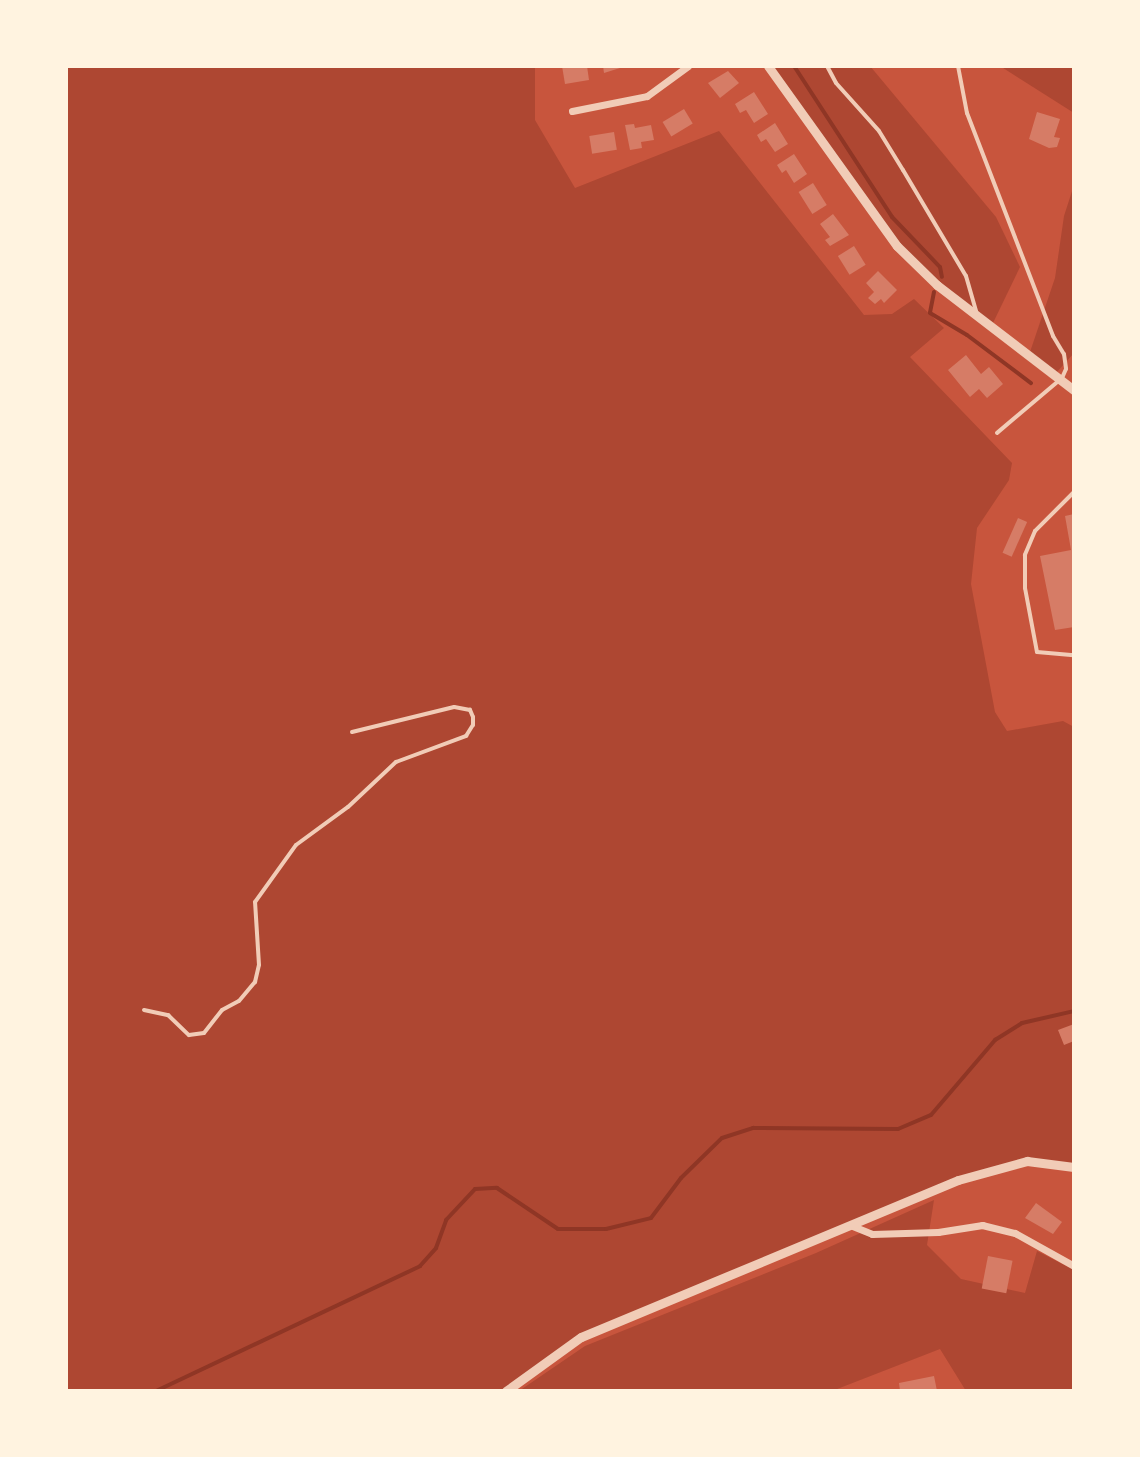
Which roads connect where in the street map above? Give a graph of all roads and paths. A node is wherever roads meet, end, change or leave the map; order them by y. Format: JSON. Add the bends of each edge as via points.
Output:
{"nodes":[{"id":1,"x":688,"y":66,"type":"edge"},
{"id":2,"x":768,"y":66,"type":"edge"},
{"id":3,"x":827,"y":66,"type":"edge"},
{"id":4,"x":958,"y":66,"type":"edge"},
{"id":5,"x":572,"y":111,"type":"dead end"},
{"id":6,"x":977,"y":314,"type":"junction"},
{"id":7,"x":1062,"y":378,"type":"junction"},
{"id":8,"x":1074,"y":390,"type":"edge"},
{"id":9,"x":997,"y":433,"type":"dead end"},
{"id":10,"x":1074,"y":492,"type":"edge"},
{"id":11,"x":1074,"y":655,"type":"edge"},
{"id":12,"x":352,"y":732,"type":"dead end"},
{"id":13,"x":144,"y":1010,"type":"dead end"},
{"id":14,"x":1074,"y":1167,"type":"edge"},
{"id":15,"x":850,"y":1225,"type":"junction"},
{"id":16,"x":1074,"y":1266,"type":"edge"},
{"id":17,"x":506,"y":1391,"type":"edge"}],
"edges":[{"from":1,"to":5,"type":"street","via":[[647,96]]},
{"from":2,"to":6,"type":"street","via":[[897,246]]},
{"from":3,"to":6,"type":"lane","via":[[903,170],[966,276]]},
{"from":4,"to":7,"type":"lane","via":[[967,113],[1064,354]]},
{"from":6,"to":7,"type":"street"},
{"from":7,"to":8,"type":"street"},
{"from":7,"to":9,"type":"lane"},
{"from":10,"to":11,"type":"lane","via":[[1035,531],[1025,555],[1025,588],[1037,652]]},
{"from":12,"to":13,"type":"lane","via":[[454,707],[470,710],[473,717],[466,736],[396,762],[296,845],[255,902],[255,982],[204,1033],[189,1035],[168,1015]]},
{"from":14,"to":15,"type":"street","via":[[1027,1161],[987,1169]]},
{"from":15,"to":16,"type":"street","via":[[872,1234],[982,1225],[1015,1233]]},
{"from":15,"to":17,"type":"street","via":[[581,1337]]}]}
